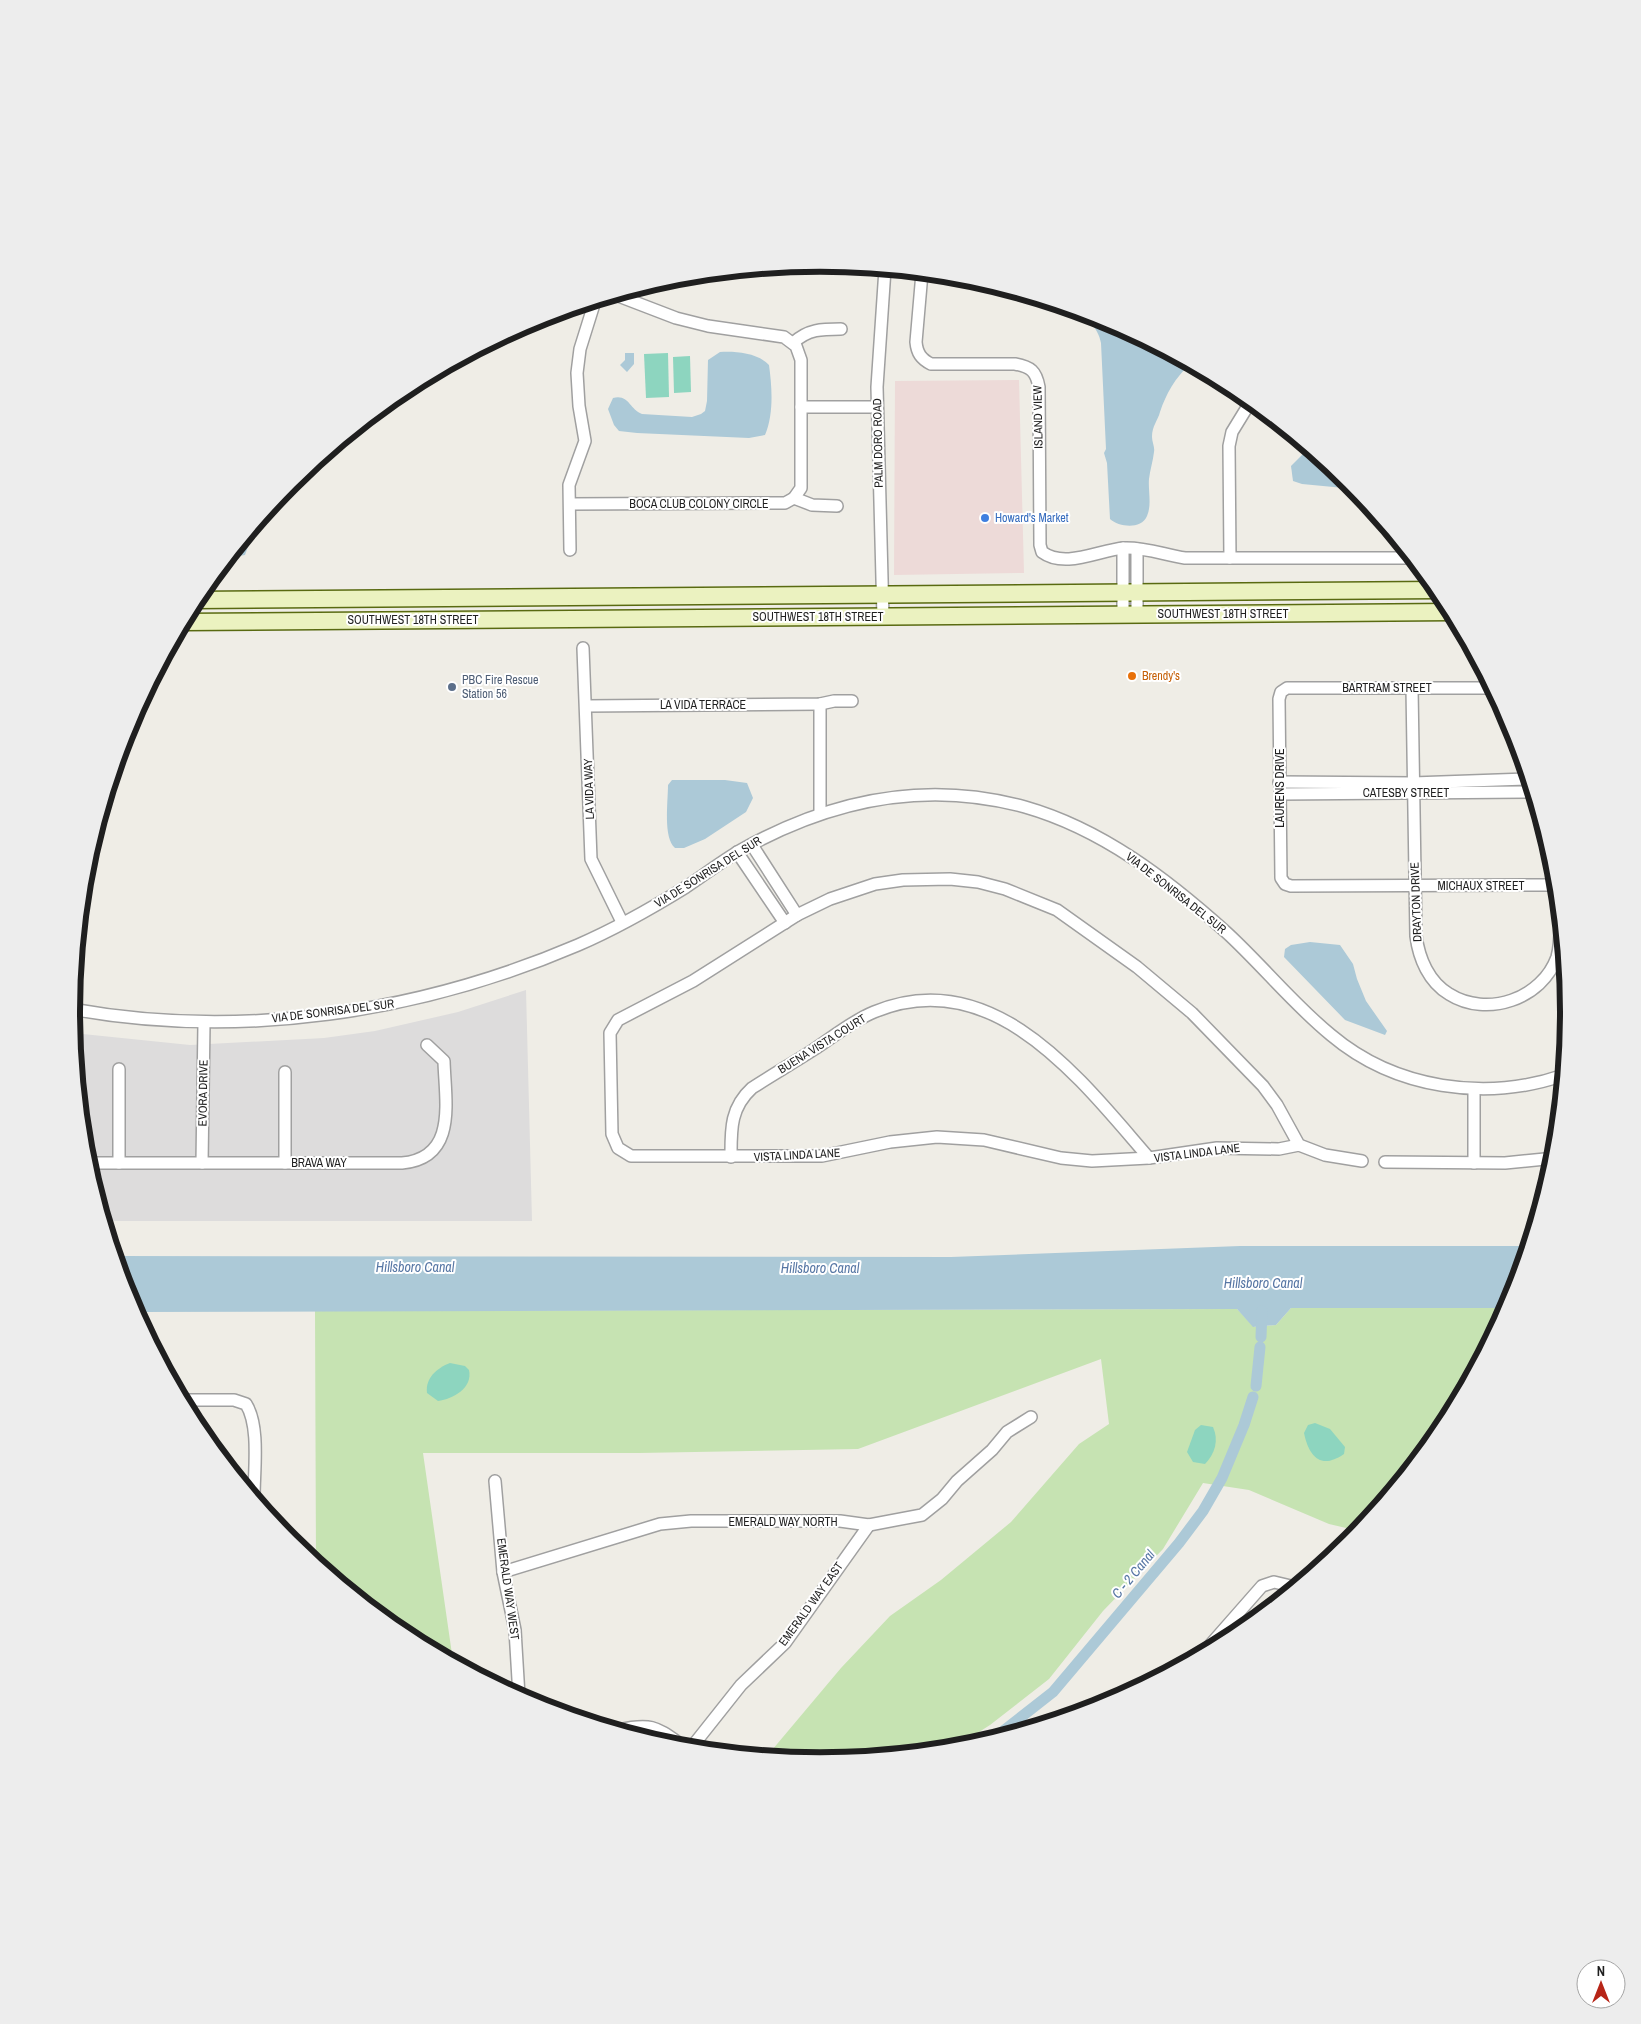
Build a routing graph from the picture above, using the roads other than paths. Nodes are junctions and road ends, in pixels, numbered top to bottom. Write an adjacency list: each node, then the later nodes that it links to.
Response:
1 (885, 275): 8 (street, PALM DORO ROAD)
2 (922, 279): 13 (street, ISLAND VIEW)
3 (625, 298): 6 (street)
4 (592, 308): 11 (street)
5 (841, 329): 6 (street)
6 (793, 343): 7 (street)
7 (801, 407): 8 (street); 10 (street)
8 (878, 407): 20 (street, PALM DORO ROAD)
9 (1247, 407): 16 (street)
10 (794, 498): 11 (street, BOCA CLUB COLONY CIRCLE); 12 (street)
11 (570, 504): 15 (street)
12 (838, 506)
13 (1123, 548): 14 (street, ISLAND VIEW); 19 (street)
14 (1137, 548): 16 (street, ISLAND VIEW); 19 (street)
15 (570, 550)
16 (1230, 558): 17 (street, ISLAND VIEW)
17 (1405, 558)
18 (1428, 590): 19 (main road, SOUTHWEST 18TH STREET)
19 (1130, 592): 20 (main road, SOUTHWEST 18TH STREET); 23 (street)
20 (882, 594): 21 (main road, SOUTHWEST 18TH STREET); 24 (street, PALM DORO ROAD)
21 (206, 600)
22 (1443, 612): 23 (main road, SOUTHWEST 18TH STREET)
23 (1130, 615): 24 (main road, SOUTHWEST 18TH STREET)
24 (883, 617): 25 (main road, SOUTHWEST 18TH STREET)
25 (192, 622)
26 (583, 648): 32 (street, LA VIDA WAY)
27 (1412, 688): 28 (street, BARTRAM STREET); 29 (street, BARTRAM STREET); 35 (street, DRAYTON DRIVE)
28 (1487, 688)
29 (1281, 692): 34 (street, LAURENS DRIVE)
30 (852, 701): 31 (street, LA VIDA TERRACE)
31 (820, 704): 32 (street, LA VIDA TERRACE); 37 (street)
32 (586, 706): 44 (street, LA VIDA WAY)
33 (1524, 779): 35 (street, CATESBY STREET)
34 (1280, 788): 35 (street, CATESBY STREET); 40 (street, LAURENS DRIVE)
35 (1413, 788): 36 (street, CATESBY STREET); 41 (street, DRAYTON DRIVE)
36 (1527, 792)
37 (820, 813): 38 (street, VIA DE SONRISA DEL SUR); 53 (street, VIA DE SONRISA DEL SUR)
38 (752, 845): 39 (street, VIA DE SONRISA DEL SUR); 43 (street)
39 (737, 852): 44 (street, VIA DE SONRISA DEL SUR); 45 (street)
40 (1285, 884): 41 (street, MICHAUX STREET)
41 (1415, 886): 42 (street, MICHAUX STREET); 46 (street, DRAYTON DRIVE)
42 (1550, 886)
43 (797, 915): 45 (street, VISTA LINDA LANE); 54 (street, VISTA LINDA LANE)
44 (622, 922): 48 (street, VIA DE SONRISA DEL SUR)
45 (785, 923): 55 (street, VISTA LINDA LANE)
46 (1558, 950)
47 (80, 1010): 48 (street, VIA DE SONRISA DEL SUR)
48 (204, 1023): 62 (street, EVORA DRIVE)
49 (427, 1045): 63 (street, BRAVA WAY)
50 (119, 1069): 61 (street)
51 (285, 1072): 63 (street)
52 (1558, 1077): 53 (street, VIA DE SONRISA DEL SUR)
53 (1474, 1089): 64 (street)
54 (1299, 1145): 56 (street, VISTA LINDA LANE); 58 (street)
55 (731, 1157): 56 (street, VISTA LINDA LANE); 56 (street, BUENA VISTA COURT)
56 (1149, 1158)
57 (1546, 1159): 64 (street)
58 (1362, 1161)
59 (1385, 1162): 64 (street)
60 (96, 1163): 61 (street, BRAVA WAY)
61 (119, 1163): 62 (street, BRAVA WAY)
62 (202, 1163): 63 (street, BRAVA WAY)
63 (285, 1163)
64 (1474, 1163)
65 (190, 1400): 68 (street)
66 (1031, 1416): 69 (street, EMERALD WAY NORTH)
67 (495, 1481): 70 (street, EMERALD WAY WEST)
68 (254, 1488)
69 (869, 1525): 70 (street, EMERALD WAY NORTH); 76 (street, EMERALD WAY EAST)
70 (503, 1572): 73 (street, EMERALD WAY WEST)
71 (1288, 1585): 72 (street)
72 (1217, 1637)
73 (518, 1688)
74 (630, 1727): 75 (street)
75 (669, 1736)
76 (696, 1741)

